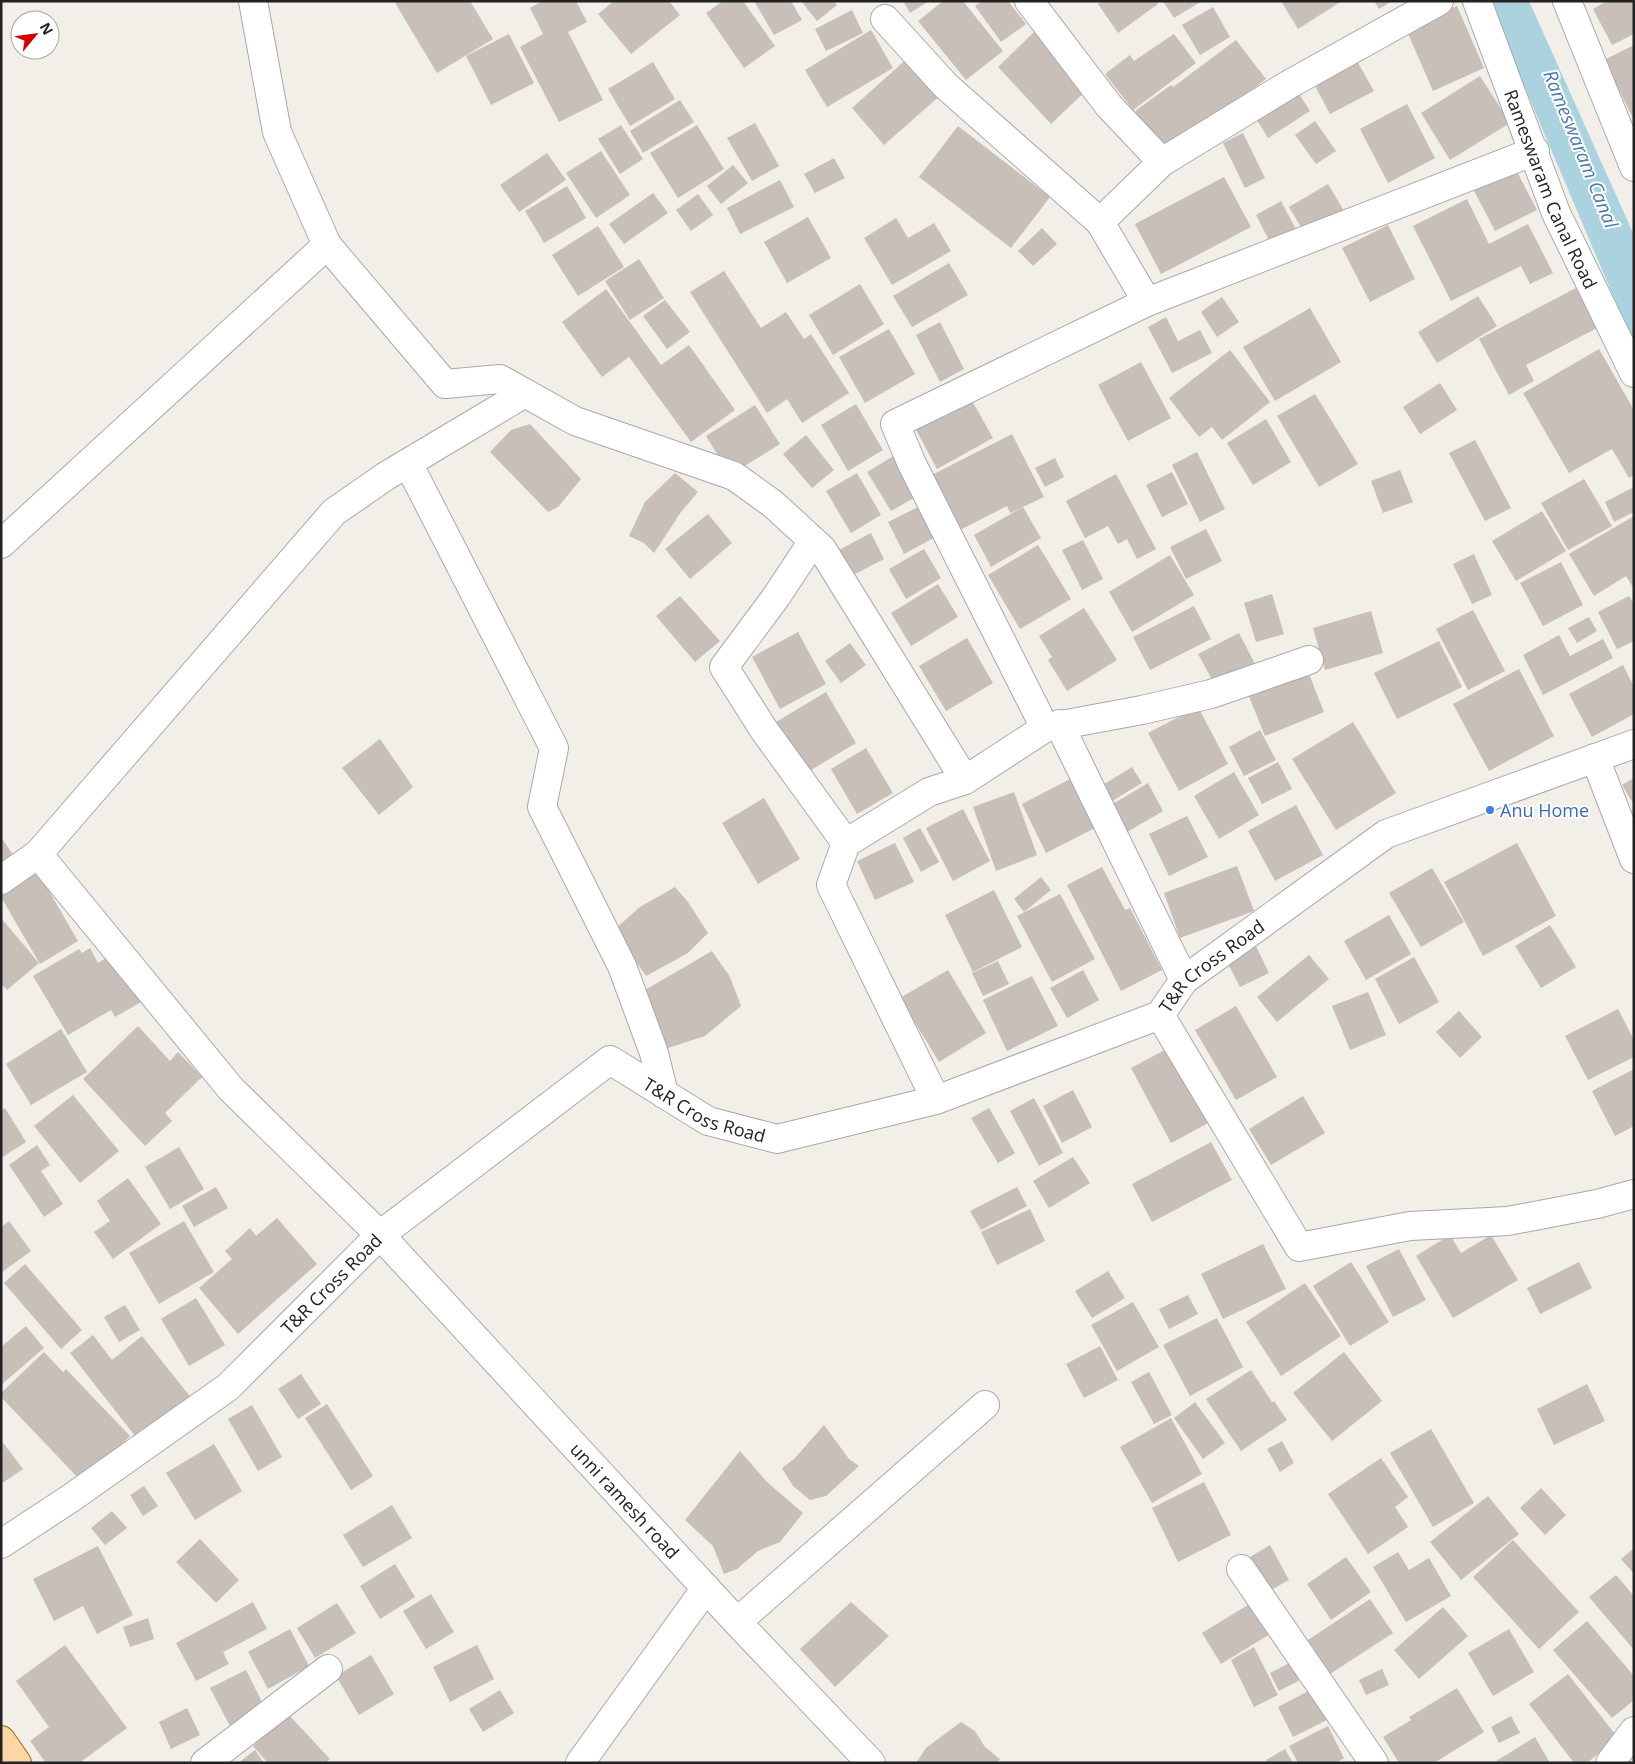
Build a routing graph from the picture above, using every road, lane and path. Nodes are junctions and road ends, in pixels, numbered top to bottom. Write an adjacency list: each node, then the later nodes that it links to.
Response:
1 (253, 1): 11 (street)
2 (1029, 1): 8 (street)
3 (1440, 1): 8 (street)
4 (1477, 1): 7 (street, Rameswaram Canal Road)
5 (1567, 1): 9 (street)
6 (885, 20): 10 (street)
7 (1535, 151): 12 (street); 13 (street, Rameswaram Canal Road)
8 (1162, 162): 10 (street)
9 (1634, 167)
10 (1100, 222): 12 (street)
11 (327, 245): 14 (street); 17 (street)
12 (1148, 302): 19 (street)
13 (1634, 373)
14 (524, 393): 15 (street); 16 (street)
15 (408, 463): 24 (street); 29 (street)
16 (813, 541): 22 (street); 23 (street)
17 (1, 544)
18 (1309, 660): 19 (street)
19 (1052, 726): 22 (street); 27 (street)
20 (1634, 744): 21 (street, T&R Cross Road)
21 (1595, 758): 25 (street); 27 (street, T&R Cross Road)
22 (965, 780): 23 (street)
23 (846, 843): 30 (street)
24 (38, 854): 26 (street); 32 (street, unni ramesh road)
25 (1634, 860)
26 (1, 880)
27 (1184, 980): 28 (street, T&R Cross Road)
28 (1160, 1015): 30 (street, T&R Cross Road); 31 (street)
29 (664, 1094): 30 (street, T&R Cross Road); 32 (street, T&R Cross Road)
30 (936, 1100)
31 (1634, 1194)
32 (380, 1235): 34 (street, T&R Cross Road); 36 (street, unni ramesh road)
33 (985, 1405): 37 (street)
34 (1, 1544)
35 (1241, 1569): 45 (street)
36 (706, 1588): 37 (street, unni ramesh road); 43 (street)
37 (737, 1622): 44 (street, unni ramesh road)
38 (328, 1669): 42 (street)
39 (1634, 1731): 46 (street)
40 (1, 1740): 41 (main road)
41 (17, 1763)
42 (205, 1763)
43 (580, 1763)
44 (871, 1763)
45 (1374, 1763)
46 (1610, 1763)

